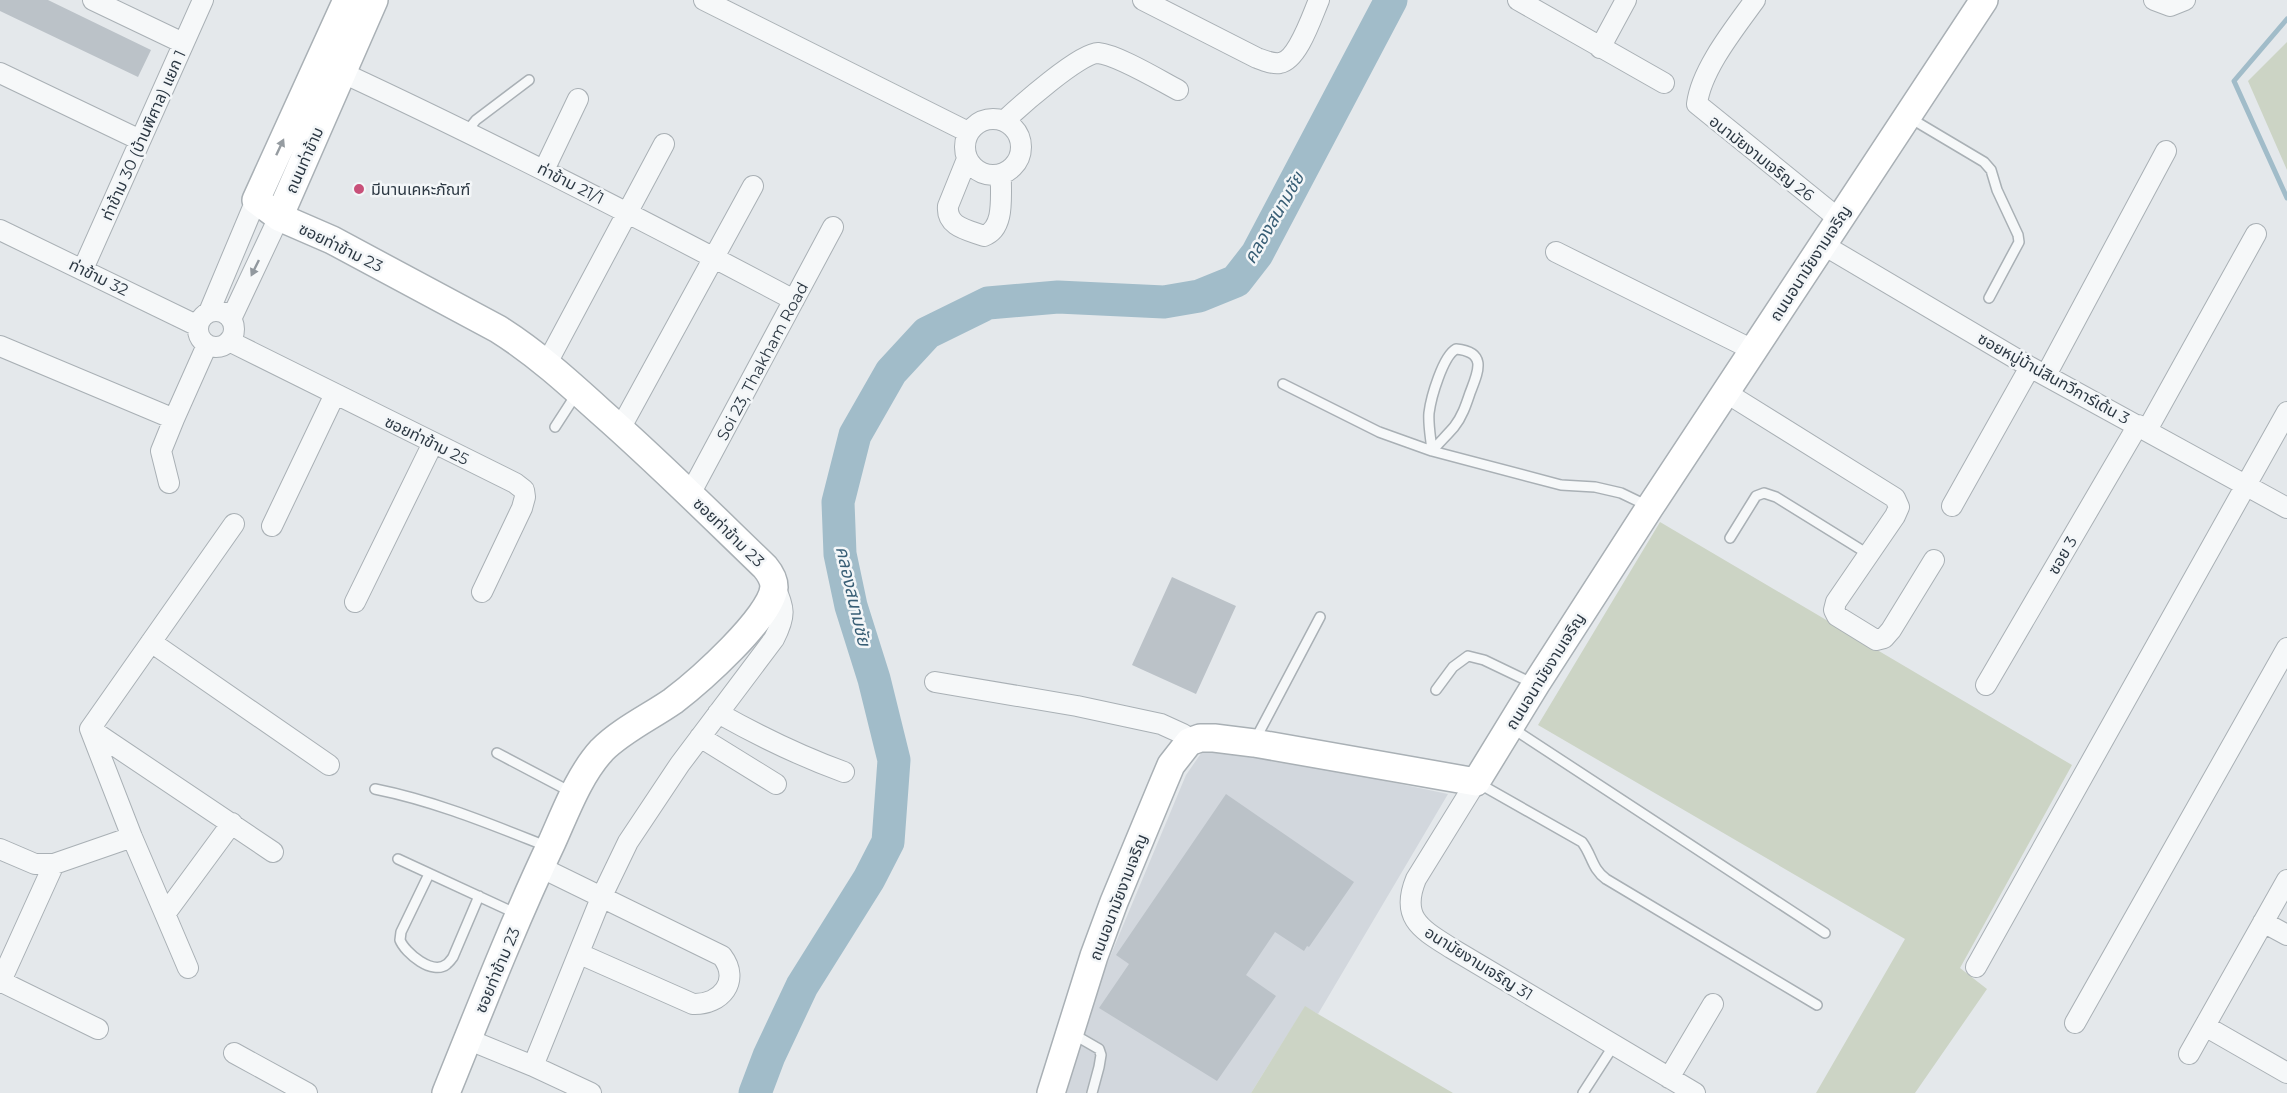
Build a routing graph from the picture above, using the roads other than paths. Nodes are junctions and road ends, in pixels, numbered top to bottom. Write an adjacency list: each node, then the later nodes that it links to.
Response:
1 (93, 0): 14 (street)
2 (202, 0): 14 (street, ท่าข้าม 30 (บ้านพิศาล) แยก 1)
3 (347, 0): 33 (street, ถนนท่าข้าม, one-way to 3)
4 (374, 0): 17 (street, ถนนท่าข้าม)
5 (704, 0): 25 (street)
6 (1143, 0): 7 (street)
7 (1319, 0)
8 (1518, 0): 15 (street)
9 (1626, 0): 15 (street)
10 (1984, 0): 22 (street, ถนนอนามัยงามเจริญ)
11 (2154, 0): 12 (street)
12 (2185, 0)
13 (1749, 2): 36 (street, อนามัยงามเจริญ 26)
14 (183, 44): 26 (street, ท่าข้าม 30 (บ้านพิศาล) แยก 1)
15 (1600, 48): 19 (street)
16 (0, 73): 26 (street)
17 (343, 74): 24 (street, ท่าข้าม 21/1); 35 (street, ถนนท่าข้าม)
18 (529, 80): 24 (lane)
19 (1665, 83)
20 (1178, 90): 23 (street)
21 (578, 99): 30 (street)
22 (1908, 117): 36 (street, ถนนอนามัยงามเจริญ); 44 (lane)
23 (1004, 121): 25 (street); 31 (street)
24 (467, 131): 30 (street, ท่าข้าม 21/1)
25 (968, 132): 29 (street)
26 (140, 140): 43 (street, ท่าข้าม 30 (บ้านพิศาล) แยก 1)
27 (664, 144): 34 (street)
28 (2166, 151): 53 (street)
29 (967, 159): 31 (street); 31 (street)
30 (544, 170): 34 (street, ท่าข้าม 21/1)
31 (1001, 174)
32 (753, 186): 42 (street)
33 (256, 200): 35 (street, ซอยท่าข้าม 23); 46 (street, ถนนท่าข้าม)
34 (628, 211): 42 (street, ท่าข้าม 21/1); 52 (street)
35 (279, 218): 47 (street, ถนนท่าข้าม, one-way to 47); 52 (street, ซอยท่าข้าม 23)
36 (1839, 219): 40 (street, ถนนอนามัยงามเจริญ)
37 (833, 227): 45 (street, Soi 23, Thakham Road)
38 (0, 230): 43 (street, ท่าข้าม 32)
39 (2256, 234): 61 (street, ซอย 3)
40 (1822, 244): 51 (street, ถนนอนามัยงามเจริญ); 53 (street, ซอยหมู่บ้าน่สินทวีการ์เด้น 3)
41 (1556, 252): 51 (street)
42 (714, 258): 45 (street, ท่าข้าม 21/1); 62 (street)
43 (83, 269): 46 (street, ท่าข้าม 32)
44 (1989, 298)
45 (794, 300): 67 (street, Soi 23, Thakham Road)
46 (204, 319): 47 (street); 49 (street)
47 (231, 319): 48 (street)
48 (230, 341): 49 (street); 57 (street, ซอยท่าข้าม 25)
49 (207, 345): 59 (street)
50 (0, 346): 59 (street)
51 (1753, 350): 56 (street, ถนนอนามัยงามเจริญ)
52 (547, 363): 55 (street, ซอยท่าข้าม 23)
53 (2038, 371): 61 (street, ซอยหมู่บ้าน่สินทวีการ์เด้น 3); 68 (street)
54 (1283, 384): 64 (lane)
55 (578, 391): 60 (lane); 62 (street, ซอยท่าข้าม 23)
56 (1725, 392): 69 (street, ถนนอนามัยงามเจริญ); 74 (street)
57 (335, 394): 63 (street, ซอยท่าข้าม 25); 72 (street)
58 (2287, 412): 66 (street)
59 (174, 419): 65 (street)
60 (555, 427)
61 (2143, 428): 66 (street, ซอยหมู่บ้าน่สินทวีการ์เด้น 3); 84 (street, ซอย 3)
62 (620, 429): 67 (street, ซอยท่าข้าม 23)
63 (433, 443): 77 (street, ซอยท่าข้าม 25); 78 (street)
64 (1432, 451): 64 (lane); 69 (lane)
65 (169, 483)
66 (2246, 486): 70 (street, ซอยหมู่บ้าน่สินทวีการ์เด้น 3); 116 (street)
67 (690, 494): 76 (street, ซอยท่าข้าม 23)
68 (1952, 506)
69 (1650, 507): 83 (street, ถนนอนามัยงามเจริญ)
70 (2287, 508)
71 (234, 524): 80 (street)
72 (272, 526)
73 (1730, 538): 74 (lane)
74 (1868, 554): 75 (street)
75 (1934, 560)
76 (774, 585): 86 (street); 98 (street, ซอยท่าข้าม 23)
77 (482, 592)
78 (355, 602)
79 (1320, 617): 91 (lane)
80 (151, 642): 88 (street); 93 (street)
81 (2287, 648): 121 (street)
82 (935, 682): 90 (street)
83 (1536, 684): 85 (lane); 87 (street, ถนนอนามัยงามเจริญ)
84 (1986, 685)
85 (1436, 690)
86 (718, 713): 89 (street); 94 (street)
87 (1510, 727): 95 (street, ถนนอนามัยงามเจริญ); 113 (lane)
88 (90, 729): 99 (street); 100 (street)
89 (700, 737): 96 (street); 109 (street)
90 (1189, 742): 91 (street); 124 (street, ถนนอนามัยงามเจริญ)
91 (1254, 743): 95 (street)
92 (497, 753): 98 (lane)
93 (329, 765)
94 (844, 772)
95 (1476, 782): 120 (lane); 126 (street, อนามัยงามเจริญ 31)
96 (776, 784)
97 (375, 789): 103 (lane)
98 (574, 794): 103 (street, ซอยท่าข้าม 23)
99 (232, 823): 102 (street); 110 (street)
100 (132, 837): 105 (street); 110 (street)
101 (0, 849): 105 (street)
102 (273, 852)
103 (544, 857): 109 (street); 111 (street, ซอยท่าข้าม 23)
104 (398, 859): 106 (lane)
105 (54, 864): 118 (street)
106 (429, 874): 108 (lane); 108 (lane)
107 (2287, 880): 112 (street)
108 (479, 897): 111 (lane)
109 (601, 898): 115 (street); 115 (street)
110 (165, 914): 117 (street)
111 (519, 915): 125 (street, ซอยท่าข้าม 23)
112 (2263, 922): 114 (street); 122 (street)
113 (1826, 933)
114 (2287, 935)
115 (580, 954): 129 (street)
116 (1976, 967)
117 (188, 968)
118 (0, 982): 123 (street)
119 (1713, 1004): 131 (street)
120 (1817, 1005)
121 (2075, 1023)
122 (2205, 1026): 128 (street); 130 (street)
123 (98, 1029)
124 (1070, 1032): 135 (street, ถนนอนามัยงามเจริญ); 136 (lane)
125 (467, 1039): 129 (street); 134 (street, ซอยท่าข้าม 23)
126 (1614, 1045): 131 (street, อนามัยงามเจริญ 31); 137 (lane)
127 (234, 1053): 133 (street)
128 (2189, 1054)
129 (533, 1066): 132 (street)
130 (2287, 1073)
131 (1669, 1078): 138 (street, อนามัยงามเจริญ 31)
132 (579, 1090)
133 (307, 1093)
134 (446, 1093)
135 (1051, 1093)
136 (1092, 1093)
137 (1583, 1093)
138 (1695, 1093)

